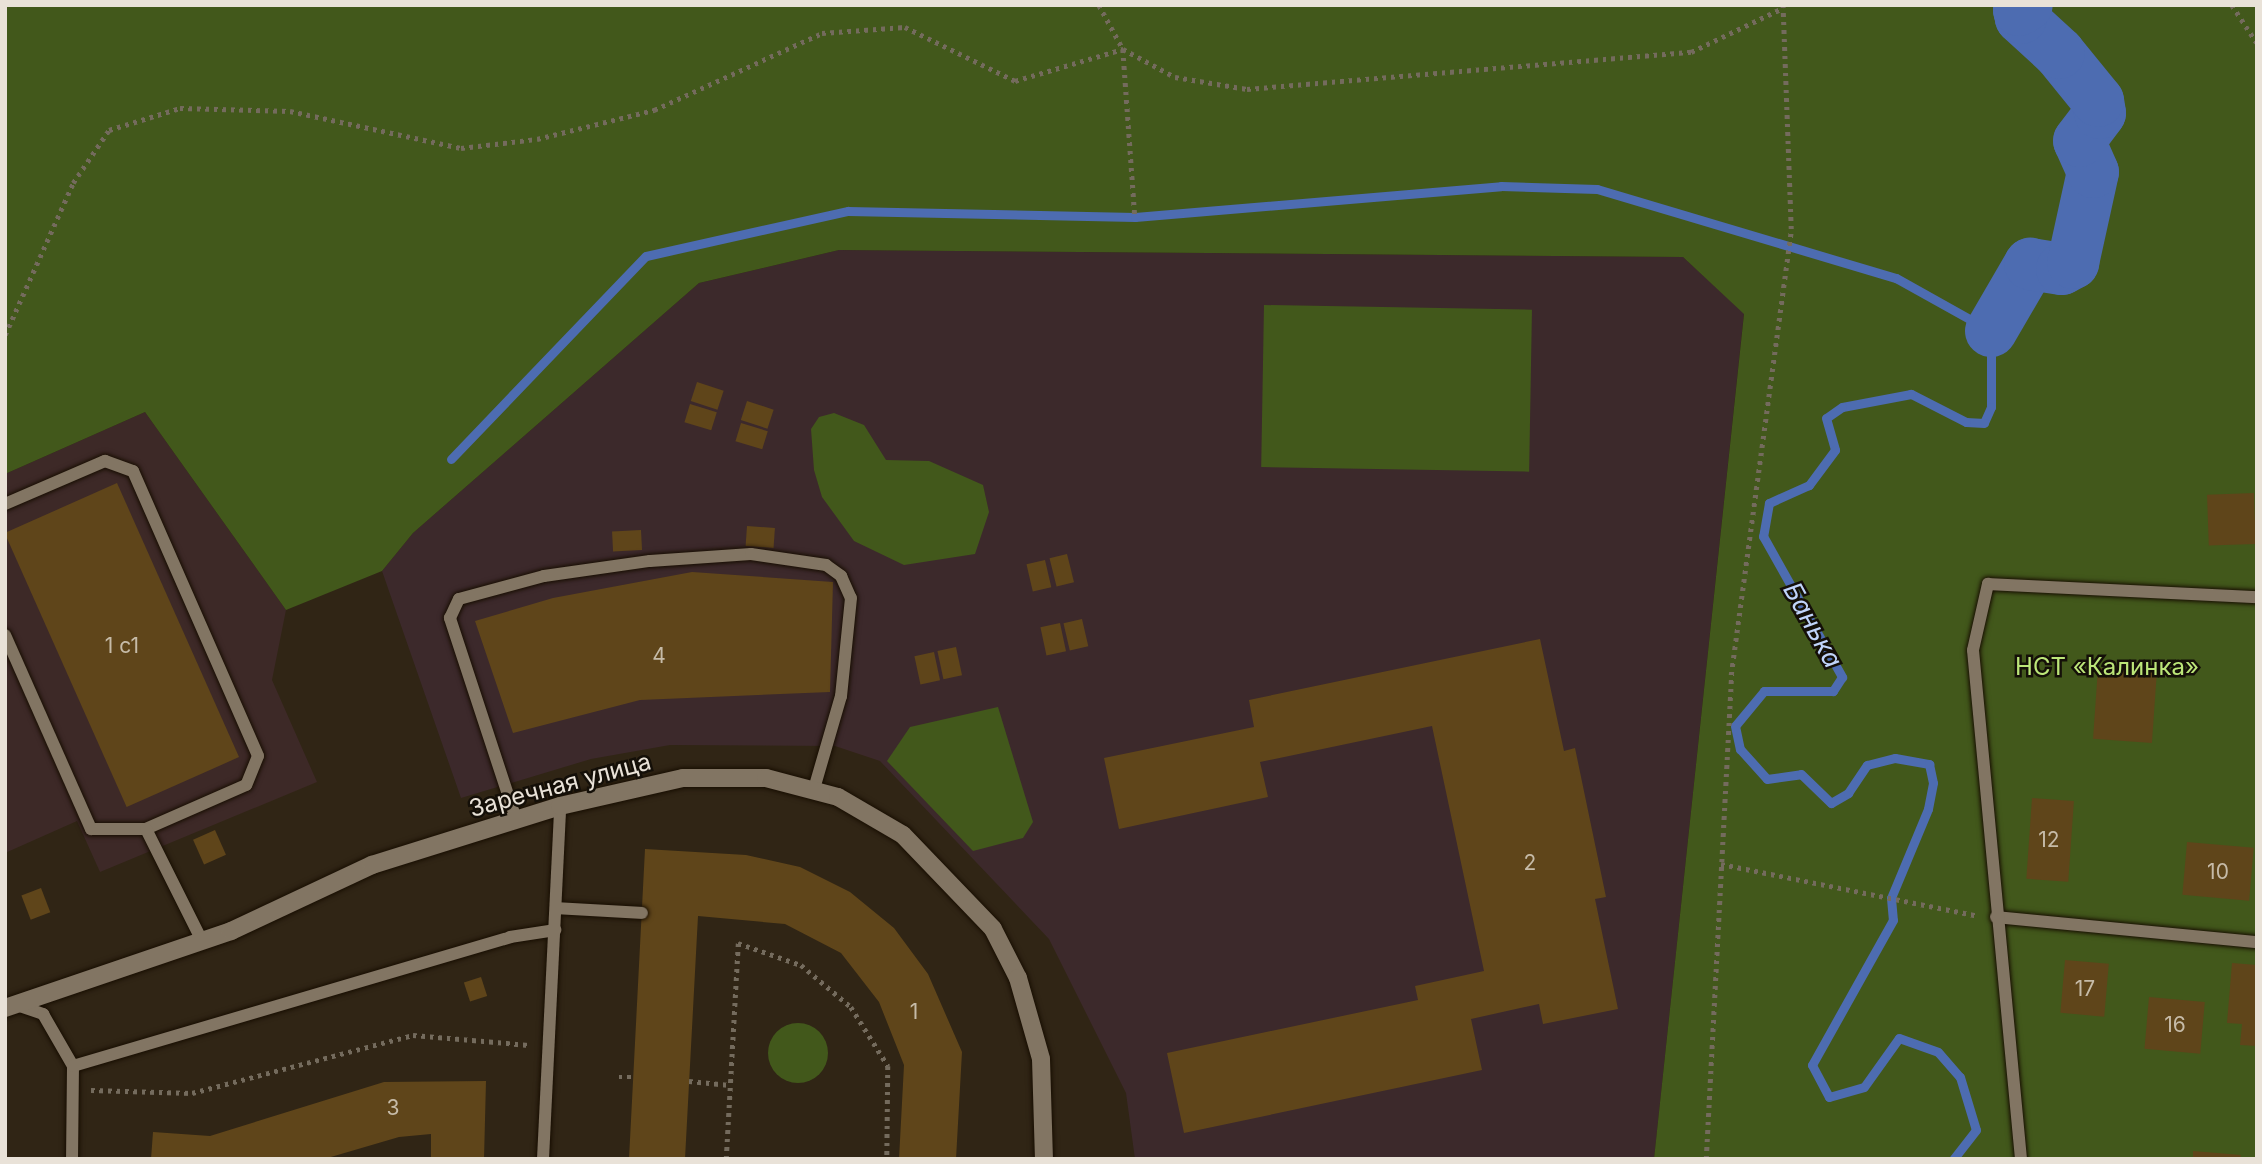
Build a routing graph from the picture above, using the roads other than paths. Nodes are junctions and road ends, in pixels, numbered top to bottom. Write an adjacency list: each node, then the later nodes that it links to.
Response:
1 (5, 505): 7 (lane)
2 (2257, 597): 10 (lane)
3 (5, 635): 7 (lane)
4 (814, 789): 5 (street, Заречная улица); 6 (lane); 18 (street, Заречная улица)
5 (560, 806): 6 (street, Заречная улица); 8 (lane)
6 (516, 820): 12 (street, Заречная улица)
7 (146, 830): 12 (lane)
8 (556, 908): 9 (lane); 11 (lane)
9 (642, 913)
10 (1996, 917): 13 (lane); 19 (lane)
11 (555, 930): 15 (lane); 17 (lane)
12 (202, 941): 14 (street, Заречная улица)
13 (2257, 942)
14 (11, 1006): 15 (lane)
15 (73, 1066): 16 (lane)
16 (72, 1159)
17 (543, 1159)
18 (1044, 1159)
19 (2021, 1159)

